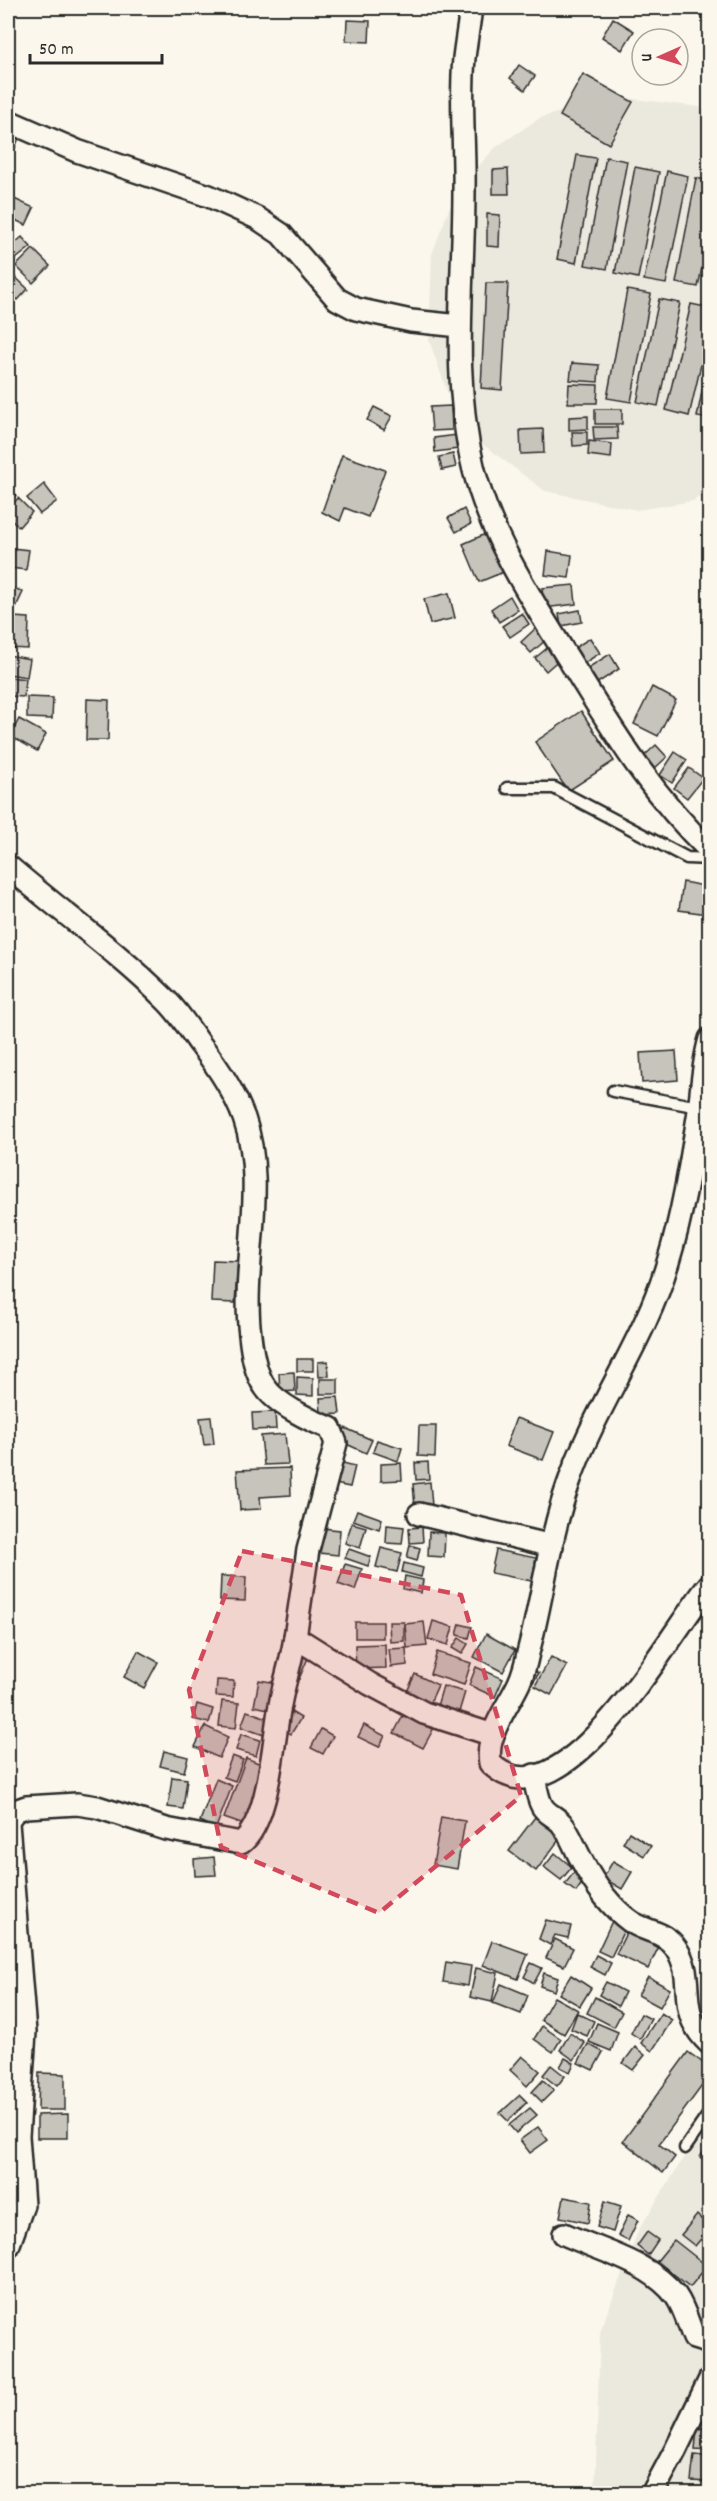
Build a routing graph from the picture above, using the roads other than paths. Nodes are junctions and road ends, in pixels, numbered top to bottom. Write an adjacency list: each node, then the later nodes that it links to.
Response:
1 (471, 8): 3 (street)
2 (8, 121): 3 (street)
3 (460, 326): 5 (street)
4 (507, 788): 6 (lane)
5 (710, 851)
6 (710, 859)
7 (8, 866): 14 (street)
8 (710, 1039): 10 (street)
9 (613, 1091): 10 (lane)
10 (699, 1107): 12 (street)
11 (419, 1514): 12 (street)
12 (552, 1546): 15 (street)
13 (710, 1584): 16 (street)
14 (295, 1637): 15 (street); 17 (street)
15 (493, 1735): 16 (street)
16 (534, 1776): 18 (street)
17 (8, 1822): 22 (street)
18 (710, 2044)
19 (710, 2112): 20 (lane)
20 (685, 2148)
21 (564, 2234): 23 (street)
22 (8, 2247)
23 (710, 2343)
24 (710, 2379): 25 (street)
25 (652, 2493)

